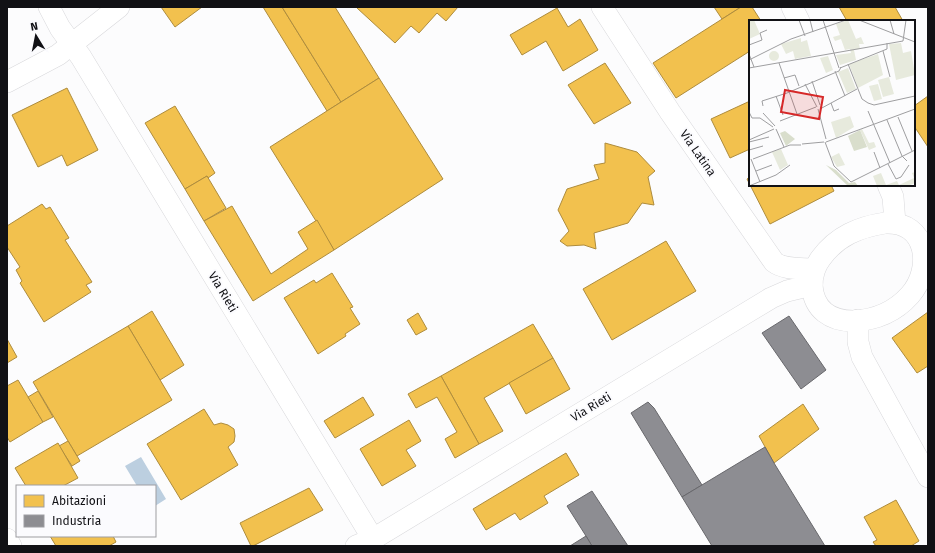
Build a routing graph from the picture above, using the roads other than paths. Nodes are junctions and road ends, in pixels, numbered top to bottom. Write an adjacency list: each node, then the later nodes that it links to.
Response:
1 (49, 7): 6 (street, Via Rieti)
2 (120, 7): 6 (street)
3 (602, 7): 10 (street, Via Latina)
4 (792, 7): 5 (street)
5 (798, 20)
6 (72, 45): 7 (street); 16 (street, Via Rieti)
7 (7, 82)
8 (888, 186): 9 (street)
9 (911, 229): 10 (street); 12 (street)
10 (813, 277): 13 (street); 16 (street, Via Rieti)
11 (928, 288): 12 (street)
12 (905, 300): 13 (street)
13 (858, 320): 14 (street)
14 (928, 477)
15 (7, 539): 17 (street)
16 (365, 542)
17 (11, 546)

